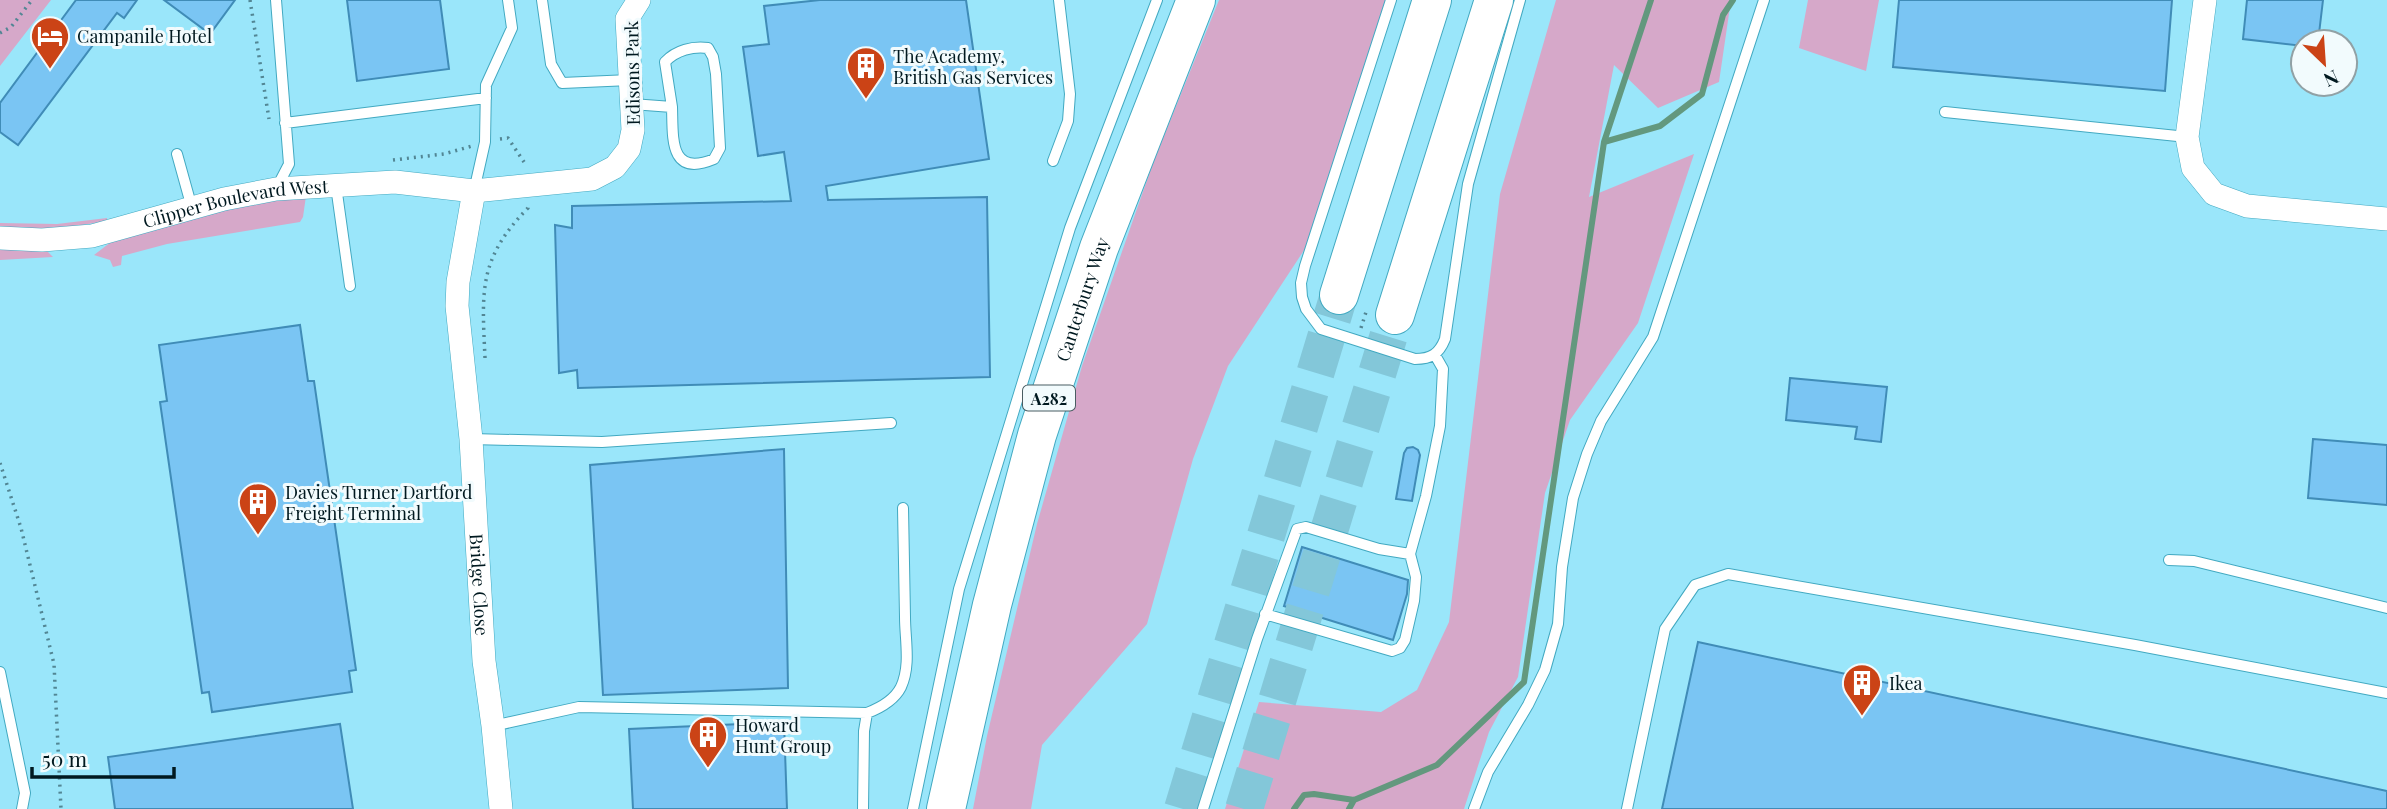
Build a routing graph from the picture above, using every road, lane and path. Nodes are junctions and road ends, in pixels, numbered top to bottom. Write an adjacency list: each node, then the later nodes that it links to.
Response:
1 (32, 0): 16 (path)
2 (250, 0): 23 (path)
3 (276, 0): 22 (lane)
4 (508, 0): 18 (lane)
5 (542, 0): 17 (lane)
6 (639, 0): 17 (street, Edisons Park)
7 (1059, 0): 26 (lane)
8 (1157, 0): 53 (lane)
9 (1196, 0): 54 (highway, Canterbury Way / A282)
10 (1391, 0): 36 (lane)
11 (1432, 0): 34 (highway)
12 (1494, 0): 35 (highway)
13 (1520, 0): 36 (lane)
14 (1764, 0): 56 (lane)
15 (2205, 0): 24 (street)
16 (0, 33)
17 (630, 80): 19 (street, Edisons Park)
18 (486, 98): 22 (lane); 29 (lane)
19 (632, 104): 20 (lane); 29 (street, Edisons Park)
20 (672, 107): 20 (lane)
21 (1945, 112): 24 (lane)
22 (285, 123): 28 (lane)
23 (270, 129)
24 (2187, 137): 31 (street)
25 (177, 154): 30 (lane)
26 (1053, 161)
27 (336, 186): 28 (street, Clipper Boulevard West); 29 (street, Clipper Boulevard West); 33 (lane)
28 (276, 189): 30 (street, Clipper Boulevard West)
29 (474, 191): 38 (street, Bridge Close)
30 (191, 208): 32 (street, Clipper Boulevard West)
31 (2387, 219)
32 (0, 238)
33 (350, 286)
34 (1339, 295)
35 (1395, 315)
36 (1435, 355): 41 (lane)
37 (891, 423): 38 (lane)
38 (471, 439): 48 (street, Bridge Close)
39 (0, 463): 50 (path)
40 (903, 508): 47 (lane)
41 (1410, 554): 44 (lane); 44 (lane)
42 (2169, 560): 43 (lane)
43 (2387, 608)
44 (1265, 614): 55 (lane)
45 (0, 672): 49 (lane)
46 (2387, 693): 57 (lane)
47 (867, 713): 48 (lane); 52 (lane)
48 (493, 726): 51 (street, Bridge Close)
49 (22, 809)
50 (61, 809)
51 (501, 809)
52 (863, 809)
53 (913, 809)
54 (946, 809)
55 (1203, 809)
56 (1474, 809)
57 (1627, 809)

